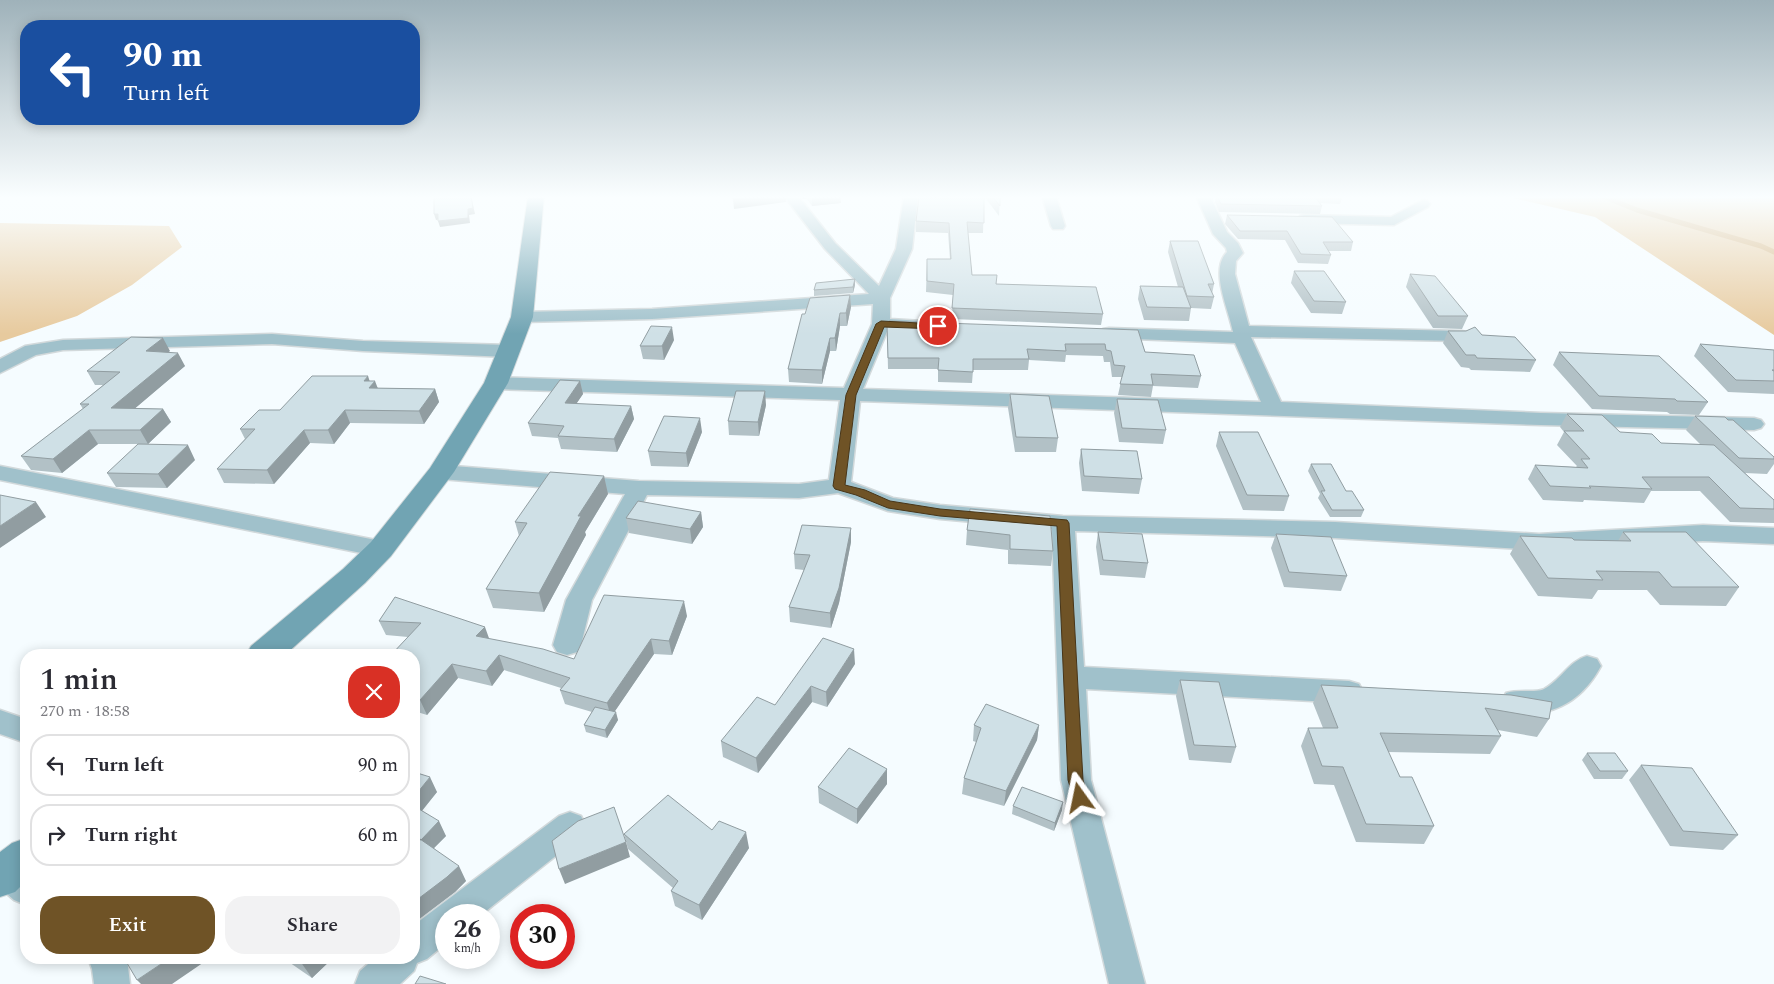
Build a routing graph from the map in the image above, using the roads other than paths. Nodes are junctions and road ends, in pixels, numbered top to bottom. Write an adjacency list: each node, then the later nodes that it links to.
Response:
1 (531, 242): 6 (street)
2 (827, 242): 5 (street)
3 (905, 242): 5 (street)
4 (1229, 242): 10 (street)
5 (882, 298): 6 (street); 7 (street)
6 (522, 317): 12 (street)
7 (881, 324): 8 (street); 15 (street)
8 (930, 326)
9 (1096, 332): 10 (street)
10 (1242, 334): 11 (street); 16 (street)
11 (1461, 336)
12 (510, 351): 13 (street); 14 (street)
13 (0, 367)
14 (496, 383): 15 (street); 18 (street)
15 (851, 395): 16 (street); 20 (street)
16 (1274, 408): 17 (street)
17 (1754, 424)
18 (441, 472): 21 (street); 24 (street)
19 (0, 474): 24 (street)
20 (839, 486): 21 (street); 22 (street)
21 (639, 488): 25 (street)
22 (1063, 523): 23 (street); 28 (street)
23 (1774, 536)
24 (381, 549): 26 (street)
25 (567, 645)
26 (270, 649)
27 (1587, 666): 30 (street)
28 (1070, 677): 29 (street); 39 (street)
29 (1377, 693)
30 (1495, 700)
31 (0, 722): 32 (street)
32 (20, 729)
33 (570, 826): 34 (street)
34 (468, 904)
35 (435, 930): 36 (street)
36 (420, 942)
37 (395, 964): 38 (street)
38 (373, 984)
39 (1127, 984)

